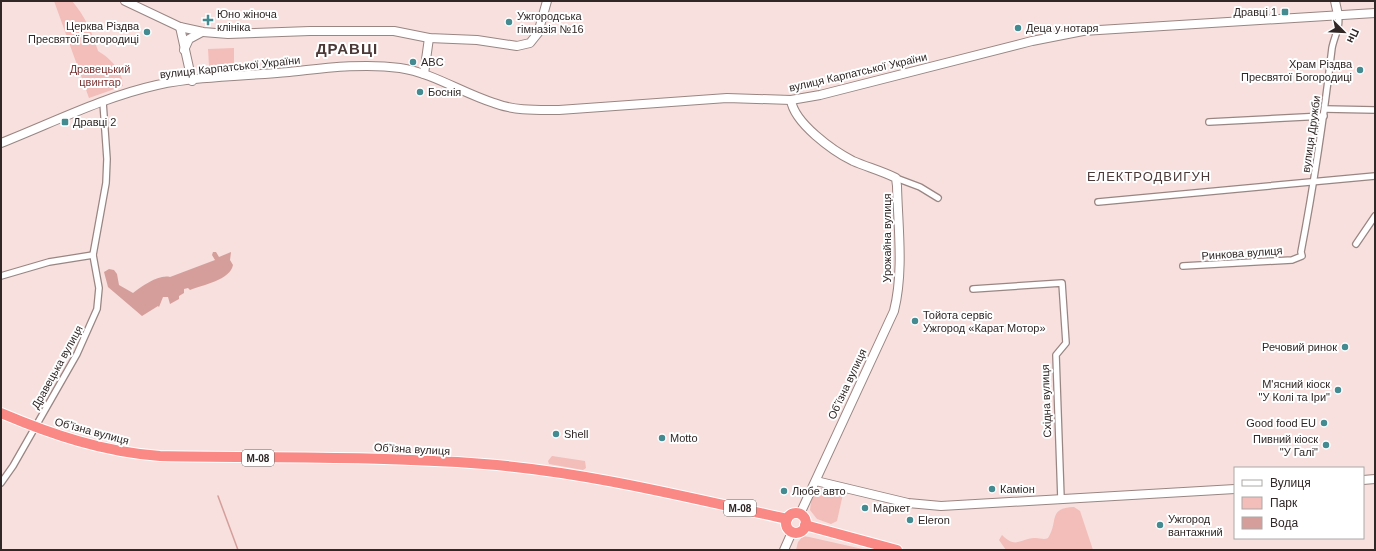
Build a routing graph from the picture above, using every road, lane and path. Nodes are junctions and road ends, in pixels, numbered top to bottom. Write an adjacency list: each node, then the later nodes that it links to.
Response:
1 (125, 1): 6 (street)
2 (547, 1): 8 (street)
3 (1336, 1): 5 (street)
4 (1375, 13): 5 (street, вулиця Карпатської України)
5 (1338, 15): 12 (street, вулиця Карпатської України); 14 (street, вулиця Дружби)
6 (180, 27): 7 (street); 9 (street)
7 (203, 32): 8 (street); 9 (street)
8 (429, 38): 10 (street)
9 (184, 50): 11 (street)
10 (424, 74): 11 (street, вулиця Карпатської України); 12 (street, вулиця Карпатської України)
11 (192, 81): 13 (street, вулиця Карпатської України)
12 (794, 100): 20 (street, Урожайна вулиця)
13 (103, 102): 18 (street, вулиця Карпатської України); 26 (street, Дравецька вулиця)
14 (1325, 109): 15 (street); 16 (street, вулиця Дружби)
15 (1375, 110)
16 (1324, 116): 17 (street); 21 (street, вулиця Дружби)
17 (1210, 122)
18 (1, 143)
19 (1375, 176): 21 (street)
20 (896, 178): 22 (street, Урожайна вулиця); 31 (street, Урожайна вулиця)
21 (1314, 180): 23 (street); 27 (street, вулиця Дружби)
22 (938, 198)
23 (1098, 202)
24 (1375, 216): 25 (street)
25 (1356, 244)
26 (93, 255): 29 (street); 33 (street, Дравецька вулиця)
27 (1302, 256): 28 (street, Ринкова вулиця)
28 (1183, 266)
29 (1, 276)
30 (974, 289): 39 (street, Східна вулиця)
31 (897, 298): 36 (street, Обʼїзна вулиця)
32 (1, 413): 33 (highway, М-08)
33 (35, 428): 37 (street, Дравецька вулиця); 41 (highway, Обʼїзна вулиця / М-08)
34 (1375, 479): 35 (street)
35 (1364, 480)
36 (816, 481): 39 (street); 40 (street, Обʼїзна вулиця)
37 (1, 483)
38 (1234, 489): 39 (street)
39 (1061, 499)
40 (800, 514): 41 (highway); 42 (highway)
41 (787, 519): 43 (highway)
42 (805, 525): 43 (highway); 45 (highway)
43 (792, 532): 44 (street)
44 (784, 550)
45 (897, 550)

